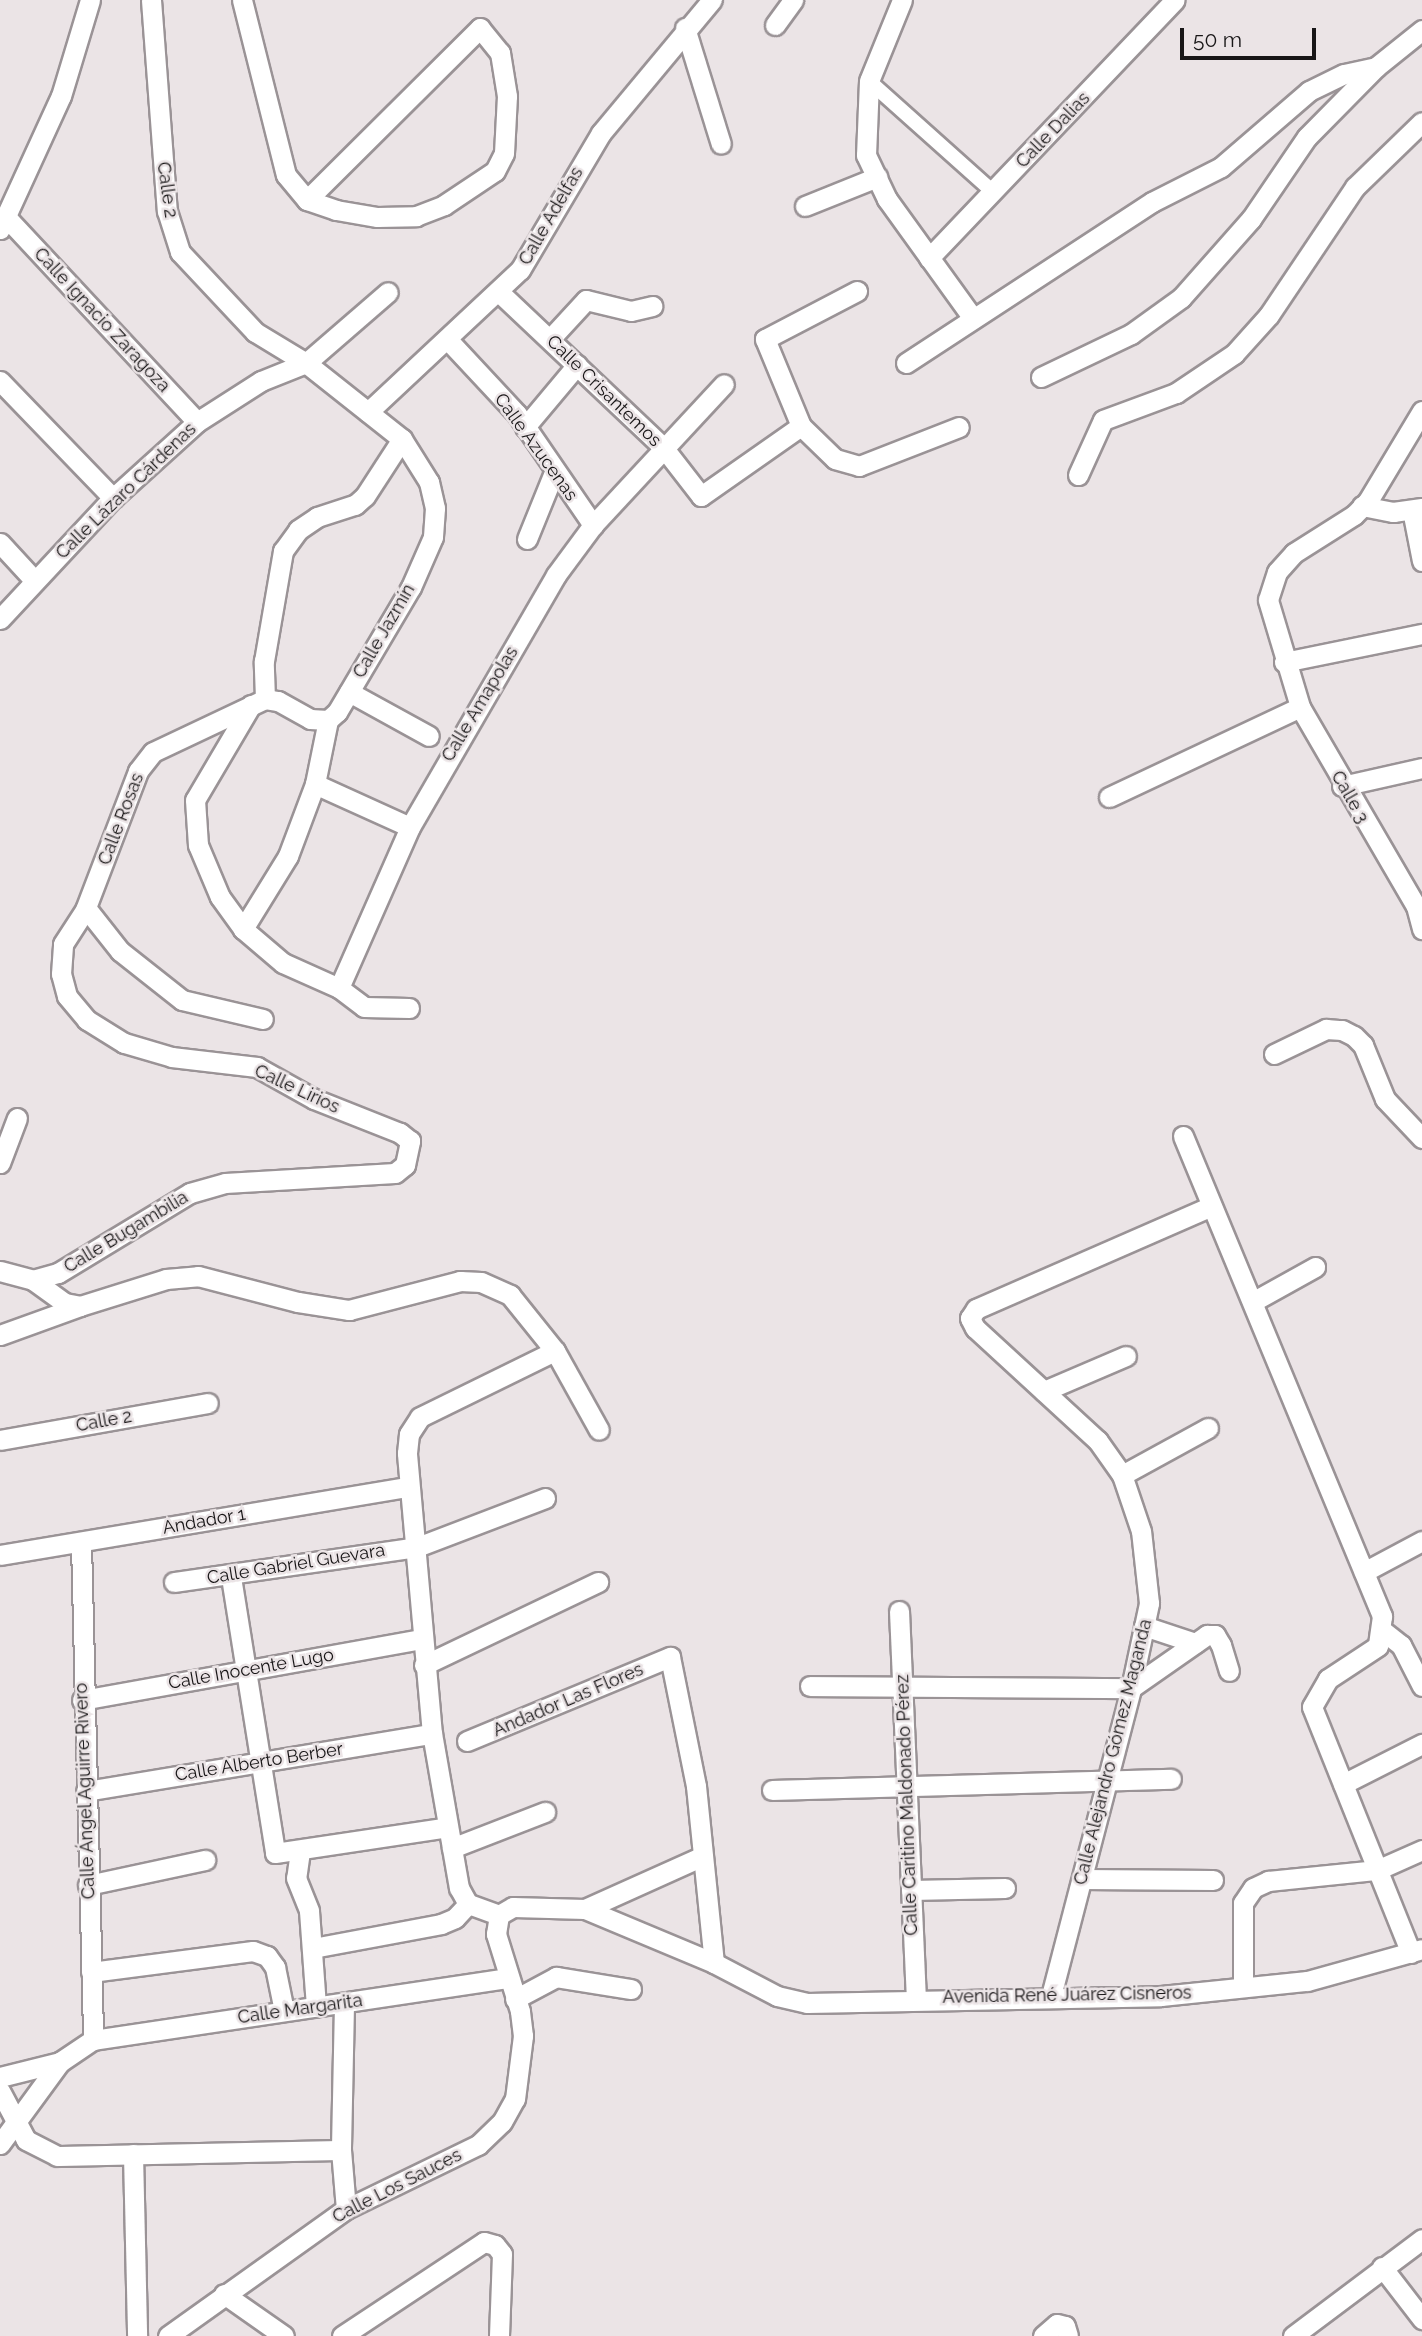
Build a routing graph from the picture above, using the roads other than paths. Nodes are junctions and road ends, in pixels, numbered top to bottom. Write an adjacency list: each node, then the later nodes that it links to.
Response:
1 (90, 0): 19 (street)
2 (151, 0): 28 (street, Calle 2)
3 (242, 0): 17 (street)
4 (712, 0): 9 (street, Calle Adelfas)
5 (793, 0): 8 (street)
6 (902, 0): 12 (street)
7 (1175, 0): 16 (street, Calle Dalias)
8 (775, 25)
9 (685, 29): 14 (street); 23 (street, Calle Adelfas)
10 (1422, 30): 11 (street)
11 (1376, 67): 25 (street); 31 (street)
12 (869, 81): 15 (street); 16 (street)
13 (1422, 122): 43 (street)
14 (722, 144)
15 (877, 177): 18 (street); 20 (street)
16 (993, 192): 20 (street, Calle Dalias)
17 (307, 200): 17 (street)
18 (805, 206)
19 (3, 224): 36 (street, Calle Ignacio Zaragoza)
20 (929, 258): 25 (street)
21 (857, 291): 38 (street)
22 (388, 292): 28 (street, Calle Lázaro Cárdenas)
23 (500, 293): 26 (street, Calle Crisantemos); 27 (street, Calle Adelfas)
24 (652, 306): 26 (street)
25 (972, 317): 29 (street)
26 (550, 339): 30 (street, Calle Crisantemos)
27 (448, 340): 35 (street, Calle Adelfas); 37 (street, Calle Azucenas)
28 (306, 363): 35 (street, Calle Jazmín); 36 (street, Calle Lázaro Cárdenas)
29 (906, 363)
30 (577, 365): 37 (street); 41 (street, Calle Crisantemos)
31 (1041, 377)
32 (0, 381): 44 (street)
33 (724, 384): 41 (street)
34 (1422, 411): 45 (street)
35 (368, 412): 40 (street, Calle Jazmín)
36 (197, 422): 44 (street, Calle Lázaro Cárdenas)
37 (525, 426): 42 (street, Calle Azucenas)
38 (801, 426): 39 (street); 41 (street, Calle Crisantemos)
39 (959, 427)
40 (402, 439): 55 (street, Calle Jazmín); 56 (street)
41 (663, 447): 47 (street, Calle Amapolas)
42 (555, 470): 47 (street, Calle Azucenas); 48 (street)
43 (1078, 475)
44 (114, 498): 51 (street, Calle Lázaro Cárdenas)
45 (1362, 506): 46 (street); 54 (street, Calle 3)
46 (1417, 509): 50 (street)
47 (593, 526): 64 (street, Calle Amapolas)
48 (527, 539)
49 (0, 543): 51 (street)
50 (1422, 561)
51 (34, 580): 52 (street, Calle Lázaro Cárdenas)
52 (0, 619)
53 (1422, 634): 54 (street)
54 (1284, 663): 57 (street, Calle 3)
55 (349, 692): 58 (street, Calle Jazmín); 59 (street)
56 (258, 702): 58 (street); 66 (street, Calle Rosas); 67 (street)
57 (1300, 707): 62 (street, Calle 3); 63 (street)
58 (328, 720): 61 (street, Calle Jazmín)
59 (429, 736)
60 (1422, 768): 62 (street)
61 (315, 784): 64 (street); 67 (street, Calle Jazmín)
62 (1342, 786): 65 (street, Calle 3)
63 (1109, 797)
64 (410, 827): 69 (street, Calle Amapolas)
65 (1419, 906): 68 (street, Calle 3)
66 (86, 908): 71 (street); 72 (street, Calle Rosas)
67 (243, 929): 69 (street)
68 (1422, 929)
69 (339, 988): 70 (street)
70 (410, 1008)
71 (263, 1019)
72 (124, 1043): 77 (street, Calle Lirios)
73 (1273, 1054): 76 (street)
74 (18, 1118): 78 (street)
75 (1182, 1136): 79 (street)
76 (1422, 1138)
77 (411, 1155): 82 (street, Calle Bugambilia)
78 (0, 1163)
79 (1212, 1206): 83 (street); 88 (street, Calle Alejandro Gómez Maganda)
80 (1315, 1267): 83 (street)
81 (0, 1272): 82 (street)
82 (33, 1280): 84 (street)
83 (1254, 1301): 100 (street)
84 (80, 1306): 85 (street); 86 (street)
85 (0, 1335)
86 (555, 1351): 91 (street); 94 (street)
87 (1126, 1356): 88 (street)
88 (1044, 1391): 93 (street, Calle Alejandro Gómez Maganda)
89 (208, 1403): 92 (street, Calle 2)
90 (1208, 1428): 93 (street)
91 (599, 1430)
92 (0, 1440)
93 (1122, 1475): 105 (street, Calle Alejandro Gómez Maganda)
94 (408, 1487): 97 (street, Andador 1); 98 (street)
95 (545, 1498): 98 (street, Calle Gabriel Guevara)
96 (1422, 1541): 100 (street)
97 (80, 1542): 99 (street, Andador 1); 118 (street, Calle Ángel Aguirre Rivero)
98 (417, 1547): 101 (street, Calle Gabriel Guevara); 107 (street)
99 (0, 1555)
100 (1364, 1572): 106 (street)
101 (231, 1577): 103 (street, Calle Gabriel Guevara); 112 (street)
102 (598, 1581): 111 (street)
103 (174, 1582)
104 (899, 1611): 116 (street, Calle Caritino Maldonado Pérez)
105 (1144, 1626): 108 (street); 117 (street, Calle Alejandro Gómez Maganda)
106 (1383, 1631): 110 (street); 126 (street)
107 (421, 1639): 111 (street); 112 (street, Calle Inocente Lugo)
108 (1195, 1643): 113 (street); 117 (street)
109 (1422, 1644): 110 (street)
110 (1401, 1646): 115 (street)
111 (424, 1665): 119 (street)
112 (247, 1670): 118 (street, Calle Inocente Lugo); 122 (street)
113 (1229, 1671)
114 (810, 1686): 116 (street)
115 (1422, 1686)
116 (902, 1688): 117 (street); 125 (street, Calle Caritino Maldonado Pérez)
117 (1131, 1688): 124 (street, Calle Alejandro Gómez Maganda)
118 (82, 1700): 128 (street, Calle Ángel Aguirre Rivero)
119 (432, 1734): 122 (street, Calle Alberto Berber); 130 (street)
120 (467, 1741): 134 (street, Andador Las Flores)
121 (1422, 1744): 126 (street)
122 (260, 1762): 128 (street, Calle Alberto Berber); 133 (street)
123 (1171, 1779): 124 (street)
124 (1107, 1782): 125 (street); 137 (street, Calle Alejandro Gómez Maganda)
125 (906, 1784): 127 (street); 141 (street, Calle Caritino Maldonado Pérez)
126 (1343, 1784): 136 (street)
127 (772, 1790)
128 (86, 1791): 139 (street, Calle Ángel Aguirre Rivero)
129 (545, 1812): 131 (street)
130 (448, 1828): 131 (street); 133 (street)
131 (452, 1848): 142 (street)
132 (1422, 1850): 136 (street)
133 (300, 1851): 145 (street)
134 (703, 1856): 143 (street); 147 (street)
135 (205, 1860): 139 (street)
136 (1377, 1870): 146 (street); 150 (street)
137 (1082, 1879): 138 (street); 152 (street, Calle Alejandro Gómez Maganda)
138 (1213, 1880)
139 (88, 1885): 148 (street, Calle Ángel Aguirre Rivero)
140 (1005, 1888): 141 (street)
141 (911, 1890): 154 (street, Calle Caritino Maldonado Pérez)
142 (468, 1904): 144 (street); 145 (street)
143 (585, 1909): 144 (street); 147 (street)
144 (499, 1915): 149 (street, Calle Los Sauces)
145 (313, 1948): 156 (street)
146 (1416, 1951): 150 (street, Avenida René Juárez Cisneros)
147 (714, 1963): 154 (street, Avenida René Juárez Cisneros)
148 (91, 1972): 157 (street); 158 (street, Calle Ángel Aguirre Rivero)
149 (507, 1978): 153 (street, Calle Los Sauces); 155 (street, Calle Margarita)
150 (1243, 1987): 152 (street, Avenida René Juárez Cisneros)
151 (631, 1989): 153 (street)
152 (1051, 1996): 154 (street, Avenida René Juárez Cisneros)
153 (515, 1999): 166 (street, Calle Los Sauces)
154 (916, 1999)
155 (344, 2004): 156 (street, Calle Margarita); 164 (street)
156 (316, 2007): 157 (street, Calle Margarita)
157 (284, 2011): 158 (street, Calle Margarita)
158 (93, 2040): 159 (street)
159 (60, 2062): 160 (street); 162 (street)
160 (0, 2077)
161 (0, 2091): 162 (street)
162 (19, 2121): 163 (street); 165 (street)
163 (0, 2144)
164 (341, 2150): 165 (street); 166 (street)
165 (133, 2154): 171 (street)
166 (346, 2209): 169 (street, Calle Los Sauces)
167 (1422, 2239): 168 (street)
168 (1382, 2267): 170 (street); 178 (street)
169 (224, 2294): 172 (street, Calle Los Sauces); 173 (street)
170 (1422, 2319)
171 (137, 2336)
172 (168, 2336)
173 (284, 2336)
174 (342, 2336): 175 (street)
175 (499, 2336)
176 (1043, 2336): 177 (street)
177 (1068, 2336)
178 (1293, 2336)

